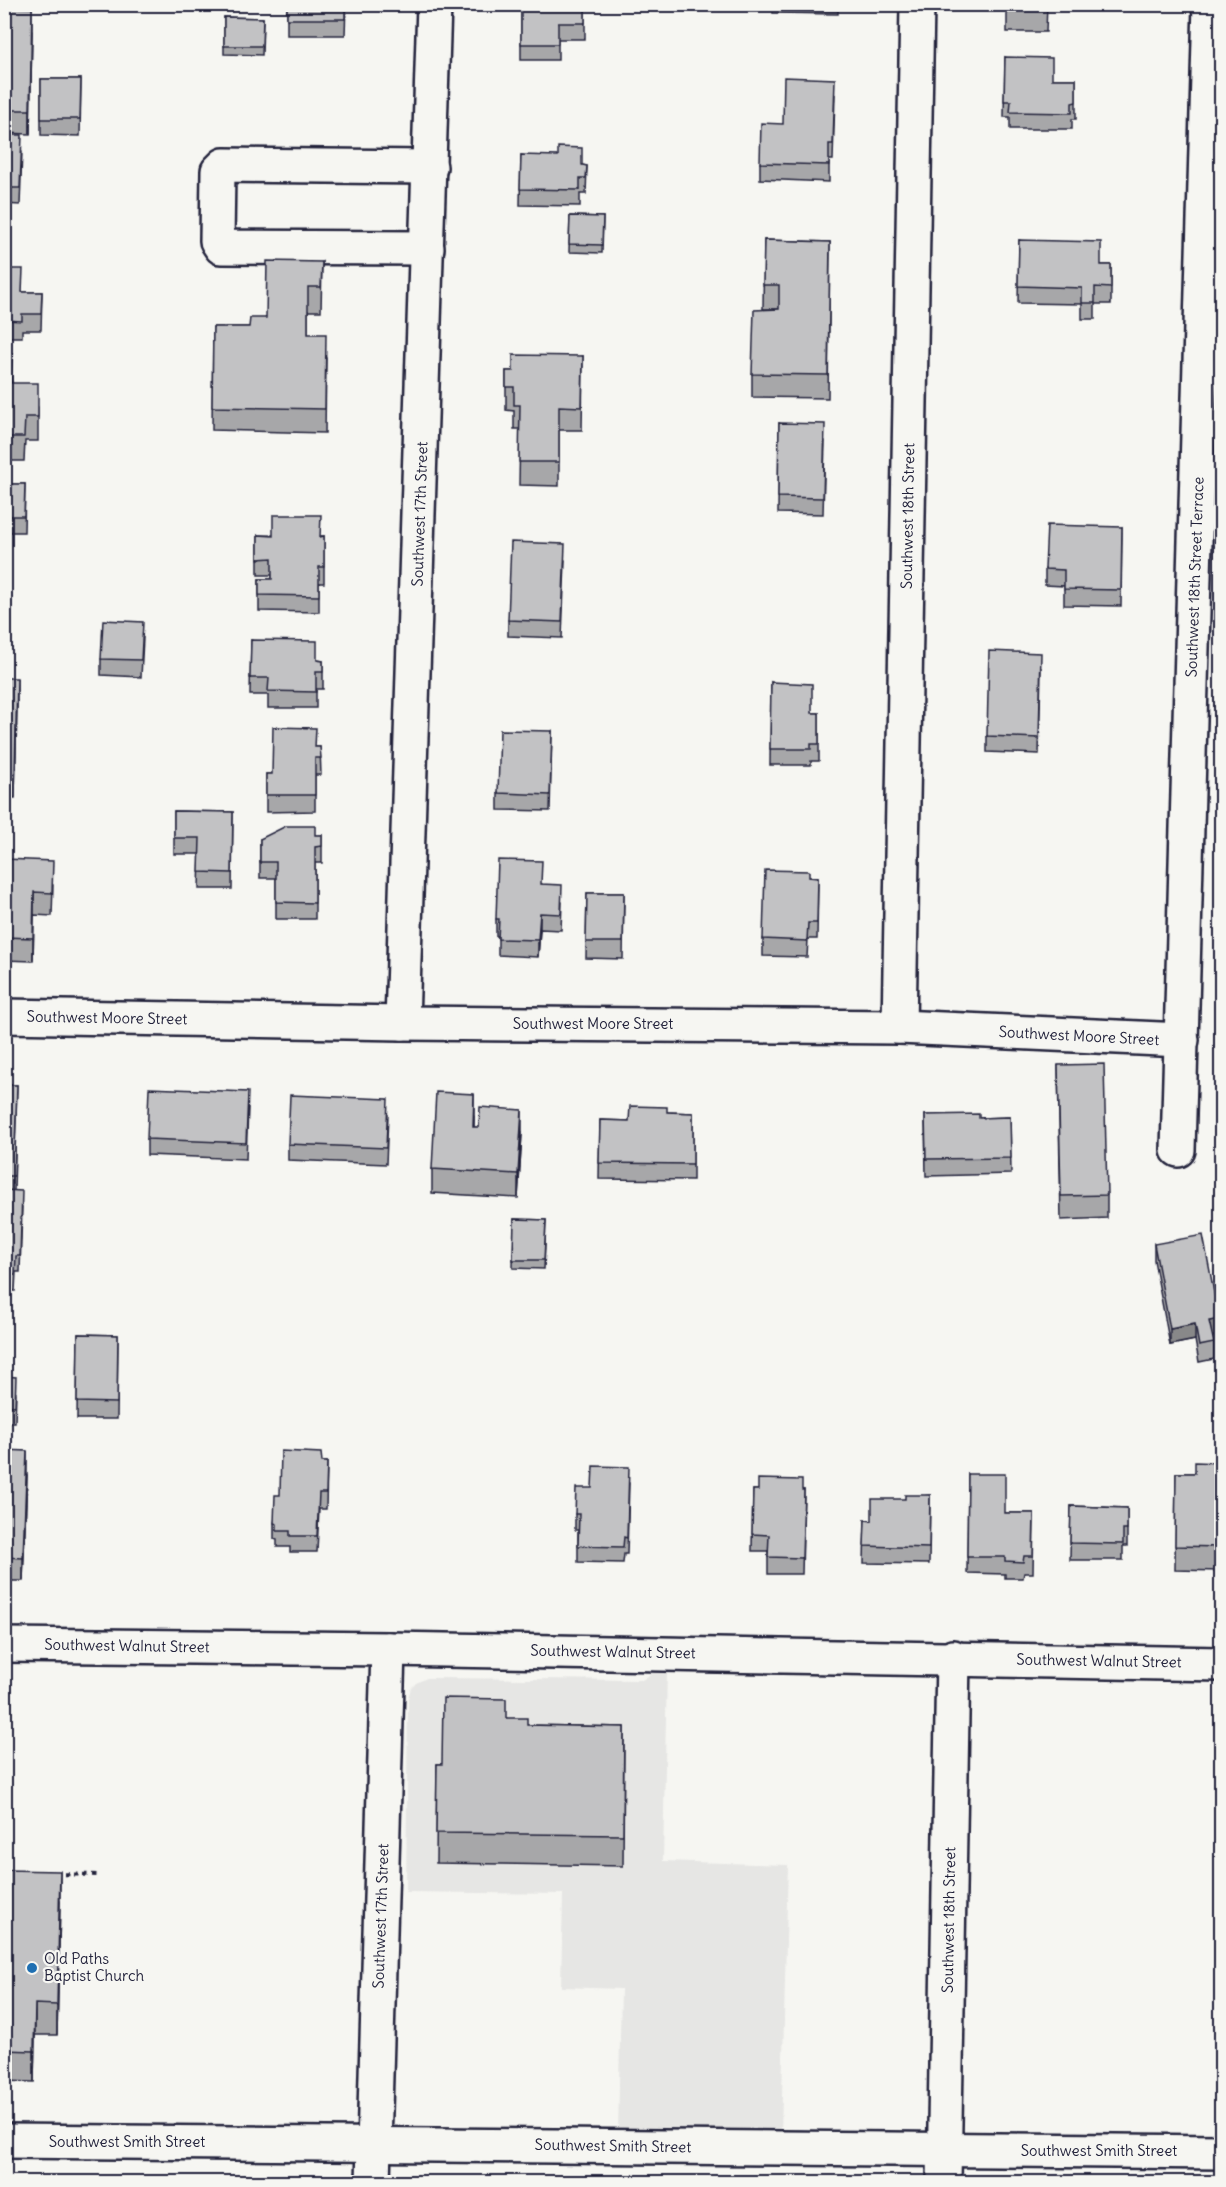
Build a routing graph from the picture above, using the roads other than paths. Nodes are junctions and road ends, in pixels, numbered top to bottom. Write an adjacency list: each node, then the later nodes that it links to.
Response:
1 (434, 4): 4 (street, Southwest 17th Street)
2 (917, 4): 8 (street, Southwest 18th Street)
3 (1210, 4): 9 (street, Southwest 18th Street Terrace)
4 (430, 167): 5 (street, Southwest 17th Street); 5 (street)
5 (427, 248): 7 (street, Southwest 17th Street)
6 (4, 1016): 7 (street, Southwest Moore Street)
7 (402, 1023): 8 (street, Southwest Moore Street)
8 (899, 1027): 9 (street, Southwest Moore Street)
9 (1182, 1041): 10 (street, Southwest 18th Street Terrace)
10 (1178, 1150)
11 (4, 1645): 12 (street, Southwest Walnut Street)
12 (388, 1649): 13 (street, Southwest Walnut Street); 16 (street, Southwest 17th Street)
13 (953, 1658): 14 (street, Southwest Walnut Street); 17 (street, Southwest 18th Street)
14 (1221, 1664)
15 (4, 2141): 16 (street, Southwest Smith Street)
16 (374, 2144): 17 (street, Southwest Smith Street); 19 (street, Southwest 17th Street)
17 (945, 2150): 18 (street, Southwest Smith Street); 20 (street, Southwest 18th Street)
18 (1221, 2152)
19 (373, 2182)
20 (944, 2182)

